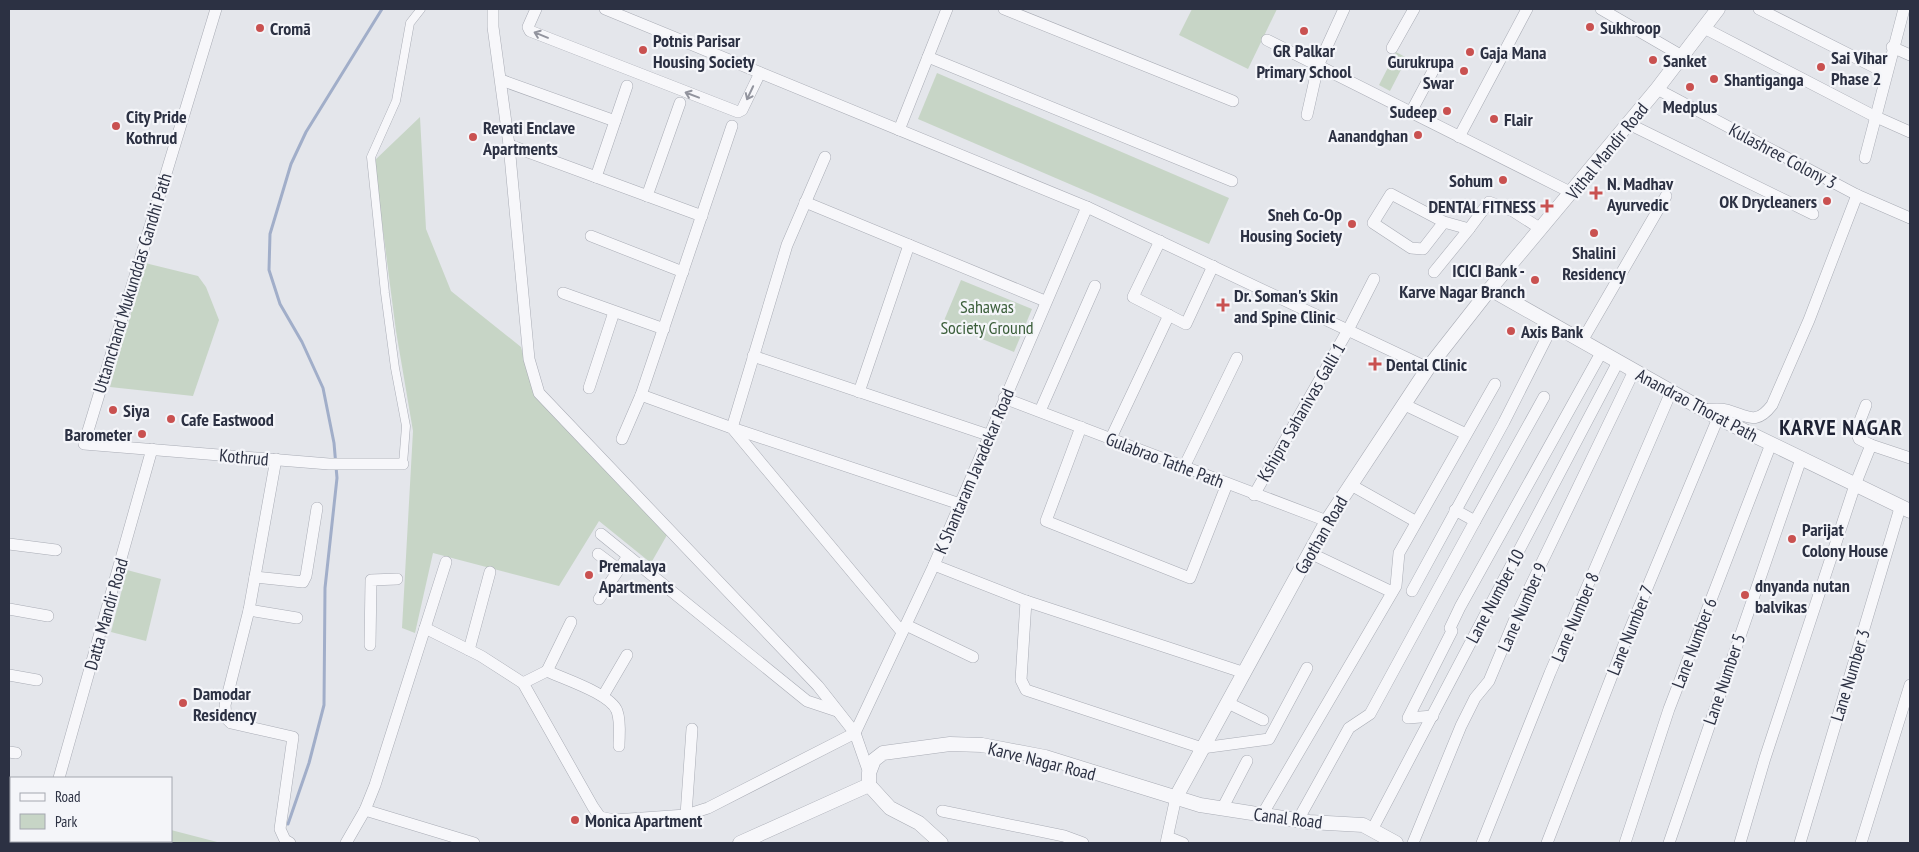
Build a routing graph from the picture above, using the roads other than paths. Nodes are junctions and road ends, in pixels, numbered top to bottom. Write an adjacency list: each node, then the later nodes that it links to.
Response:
1 (216, 9): 98 (street, Uttamchand Mukunddas Gandhi Path)
2 (421, 9): 105 (street)
3 (492, 9): 26 (street)
4 (536, 9): 24 (street, one-way to 4)
5 (605, 9): 24 (street)
6 (947, 9): 21 (street)
7 (1004, 9): 29 (street)
8 (1344, 9): 22 (street)
9 (1414, 9): 18 (street)
10 (1527, 9): 39 (street)
11 (1601, 9): 20 (street)
12 (1718, 9): 15 (street, Vithal Mandir Road)
13 (1759, 9): 25 (street)
14 (1904, 9): 17 (street)
15 (1704, 28): 20 (street, Vithal Mandir Road); 33 (street)
16 (1267, 40): 22 (street)
17 (1892, 47): 19 (street); 25 (street)
18 (1392, 48)
19 (1910, 55)
20 (1682, 56): 28 (street, Vithal Mandir Road)
21 (928, 57): 37 (street); 44 (street)
22 (1318, 66): 31 (street); 32 (street)
23 (1435, 67): 31 (street)
24 (760, 72): 37 (street)
25 (1886, 73): 33 (street)
26 (501, 80): 34 (street); 40 (street)
27 (627, 86): 34 (street)
28 (1657, 89): 35 (street, Vithal Mandir Road); 46 (street, Kulashree Colony 3)
29 (1233, 101)
30 (680, 103): 47 (street)
31 (1411, 112): 39 (street)
32 (1307, 115)
33 (1874, 116): 38 (street); 42 (street)
34 (615, 121): 43 (street)
35 (1629, 124): 45 (street, Vithal Mandir Road); 51 (street)
36 (732, 126): 52 (street)
37 (899, 130): 50 (street)
38 (1910, 132)
39 (1459, 137): 45 (street)
40 (509, 145): 43 (street); 154 (street)
41 (825, 157): 49 (street)
42 (1865, 158)
43 (596, 177): 47 (street)
44 (1232, 181)
45 (1572, 193): 56 (street, Vithal Mandir Road)
46 (1857, 195): 53 (street, Kulashree Colony 3); 89 (street)
47 (648, 196): 52 (street)
48 (1666, 196): 73 (street)
49 (805, 202): 59 (street); 75 (street)
50 (1087, 207): 58 (street); 67 (street, K Shantaram Javadekar Road)
51 (1813, 214)
52 (702, 216): 61 (street)
53 (1910, 218)
54 (1444, 222): 54 (street); 55 (street)
55 (1469, 229): 56 (street); 62 (street)
56 (1541, 229): 65 (street, Vithal Mandir Road)
57 (591, 236): 61 (street)
58 (1160, 241): 60 (street); 69 (street)
59 (909, 245): 67 (street); 82 (street)
60 (1213, 266): 69 (street); 72 (street)
61 (683, 272): 71 (street)
62 (1434, 272)
63 (1374, 279): 72 (street, Kshipra Sahanivas Galli 1)
64 (1095, 286): 90 (street)
65 (1490, 289): 70 (street, Anandrao Thorat Path); 78 (street, Gaothan Road)
66 (563, 293): 68 (street)
67 (1045, 301): 86 (street, K Shantaram Javadekar Road)
68 (614, 312): 71 (street); 81 (street)
69 (1169, 315): 96 (street)
70 (1553, 325): 73 (street, Anandrao Thorat Path); 114 (street)
71 (664, 329): 84 (street)
72 (1348, 330): 78 (street); 110 (street, Kshipra Sahanivas Galli 1)
73 (1582, 341): 74 (street, Anandrao Thorat Path)
74 (1602, 353): 77 (street, Anandrao Thorat Path); 155 (street)
75 (753, 356): 82 (street); 92 (street)
76 (1237, 358): 106 (street)
77 (1618, 362): 79 (street, Anandrao Thorat Path); 155 (street, Lane Number 10)
78 (1428, 368): 87 (street, Gaothan Road)
79 (1634, 371): 83 (street, Anandrao Thorat Path); 181 (street, Lane Number 9)
80 (1495, 384): 94 (street)
81 (589, 388)
82 (859, 392): 95 (street)
83 (1671, 392): 89 (street, Anandrao Thorat Path); 182 (street, Lane Number 8)
84 (642, 395): 92 (street); 97 (street)
85 (1544, 397): 117 (street)
86 (1004, 398): 90 (street, Gulabrao Tathe Path); 95 (street, K Shantaram Javadekar Road)
87 (1403, 404): 94 (street); 108 (street, Gaothan Road)
88 (1866, 405): 100 (street)
89 (1703, 410): 91 (street, Anandrao Thorat Path)
90 (1040, 411): 93 (street, Gulabrao Tathe Path)
91 (1718, 418): 99 (street, Anandrao Thorat Path); 183 (street, Lane Number 7)
92 (732, 428): 111 (street); 140 (street)
93 (1081, 428): 96 (street, Gulabrao Tathe Path); 107 (street)
94 (1466, 434): 116 (street)
95 (988, 435): 111 (street, K Shantaram Javadekar Road)
96 (1111, 438): 106 (street, Gulabrao Tathe Path)
97 (622, 439)
98 (84, 444): 101 (street, Kothrud)
99 (1771, 444): 103 (street, Anandrao Thorat Path); 184 (street, Lane Number 6)
100 (1871, 445): 102 (street); 109 (street)
101 (152, 449): 104 (street, Kothrud); 162 (street, Datta Mandir Road)
102 (1910, 458)
103 (1801, 459): 109 (street, Anandrao Thorat Path); 185 (street, Lane Number 5)
104 (276, 460): 105 (street, Kothrud); 128 (street)
105 (403, 464)
106 (1184, 467): 107 (street, Gulabrao Tathe Path)
107 (1227, 484): 110 (street, Gulabrao Tathe Path)
108 (1351, 485): 115 (street, Gaothan Road); 116 (street)
109 (1855, 485): 113 (street, Anandrao Thorat Path); 186 (street)
110 (1254, 495): 115 (street, Gulabrao Tathe Path)
111 (960, 504): 125 (street, K Shantaram Javadekar Road)
112 (316, 508): 128 (street)
113 (1905, 509): 187 (street, Lane Number 3)
114 (1455, 510): 117 (street); 130 (street)
115 (1327, 521): 121 (street, Gaothan Road)
116 (1415, 521): 131 (street)
117 (1475, 521): 170 (street)
118 (601, 534): 123 (street)
119 (9, 544): 120 (street)
120 (56, 550)
121 (1310, 553): 131 (street); 147 (street, Gaothan Road)
122 (598, 554): 126 (street)
123 (628, 556): 126 (street); 154 (street)
124 (446, 562): 139 (street)
125 (934, 565): 133 (street); 140 (street, K Shantaram Javadekar Road)
126 (618, 569): 132 (street)
127 (490, 572): 142 (street)
128 (255, 577): 135 (street)
129 (397, 579): 141 (street)
130 (1412, 591)
131 (1392, 592): 169 (street)
132 (599, 599)
133 (1026, 601): 147 (street); 160 (street)
134 (9, 609): 136 (street)
135 (249, 610): 137 (street); 174 (street)
136 (48, 616)
137 (298, 618)
138 (571, 622): 146 (street)
139 (425, 628): 142 (street); 166 (street)
140 (904, 629): 144 (street); 158 (street, K Shantaram Javadekar Road)
141 (370, 645)
142 (469, 650): 150 (street)
143 (627, 655): 152 (street)
144 (973, 657)
145 (1307, 668): 160 (street)
146 (547, 671): 150 (street); 152 (street)
147 (1245, 672): 153 (street, Gaothan Road)
148 (9, 676): 149 (street)
149 (37, 680)
150 (523, 684): 168 (street)
151 (1910, 684): 188 (street)
152 (603, 696): 159 (street)
153 (1228, 702): 156 (street); 160 (street, Gaothan Road)
154 (837, 711): 158 (street)
155 (1433, 716): 171 (street, Lane Number 10)
156 (1263, 720)
157 (692, 729): 168 (street)
158 (855, 733): 163 (street); 168 (street)
159 (619, 746)
160 (1202, 748): 164 (street, Gaothan Road)
161 (1247, 761): 165 (street)
162 (59, 777)
163 (869, 779): 164 (street, Karve Nagar Road); 177 (street); 178 (street)
164 (1176, 797): 165 (street, Canal Road); 172 (street)
165 (1222, 809): 169 (street, Canal Road)
166 (365, 810): 175 (street); 176 (street)
167 (942, 811): 179 (street)
168 (686, 816)
169 (1262, 816): 170 (street, Canal Road)
170 (1298, 820): 171 (street, Canal Road)
171 (1372, 830): 173 (street, Canal Road)
172 (1167, 840): 180 (street)
173 (1389, 841)
174 (290, 843)
175 (346, 843)
176 (474, 843)
177 (740, 843)
178 (940, 843)
179 (1083, 843)
180 (1183, 843)
181 (1413, 843)
182 (1482, 843)
183 (1547, 843)
184 (1625, 843)
185 (1669, 843)
186 (1740, 843)
187 (1800, 843)
188 (1861, 843)

